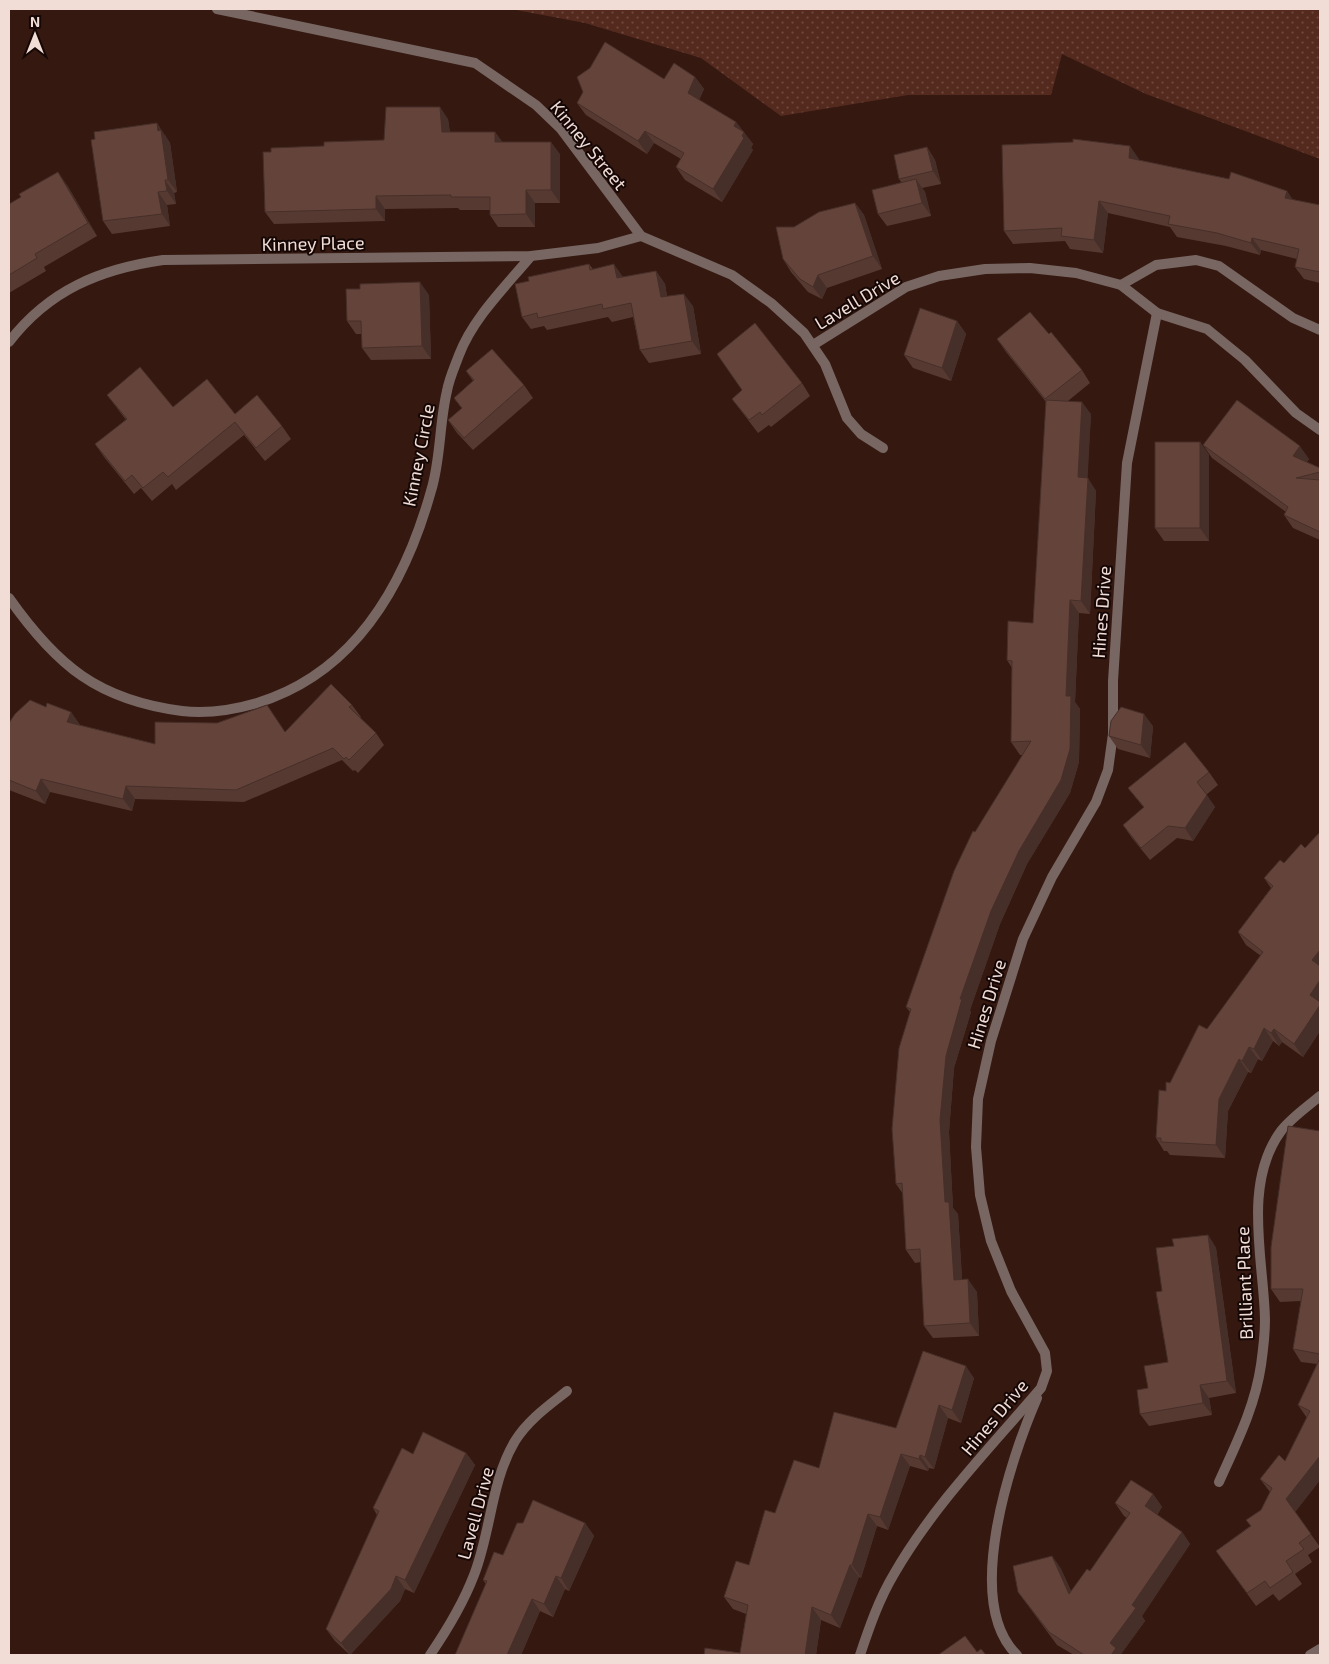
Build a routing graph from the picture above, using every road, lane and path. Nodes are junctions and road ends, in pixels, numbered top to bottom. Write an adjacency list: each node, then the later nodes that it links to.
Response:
1 (217, 9): 2 (street, Kinney Street)
2 (641, 236): 3 (street, Kinney Place); 8 (street)
3 (531, 256): 7 (street, Kinney Place); 11 (street, Kinney Circle)
4 (1121, 285): 5 (street, Lavell Drive); 6 (street); 8 (street, Lavell Drive)
5 (1157, 313): 9 (street, Lavell Drive); 13 (street, Hines Drive)
6 (1320, 330)
7 (9, 342)
8 (813, 346): 10 (street, Lavell Drive)
9 (1320, 430)
10 (883, 448)
11 (9, 598)
12 (1320, 1096): 15 (street, Brilliant Place)
13 (1041, 1388): 18 (street, Hines Drive); 19 (street)
14 (567, 1392): 17 (street, Lavell Drive)
15 (1219, 1482)
16 (1320, 1649): 20 (street)
17 (430, 1655)
18 (860, 1655)
19 (1017, 1655)
20 (1310, 1655)

